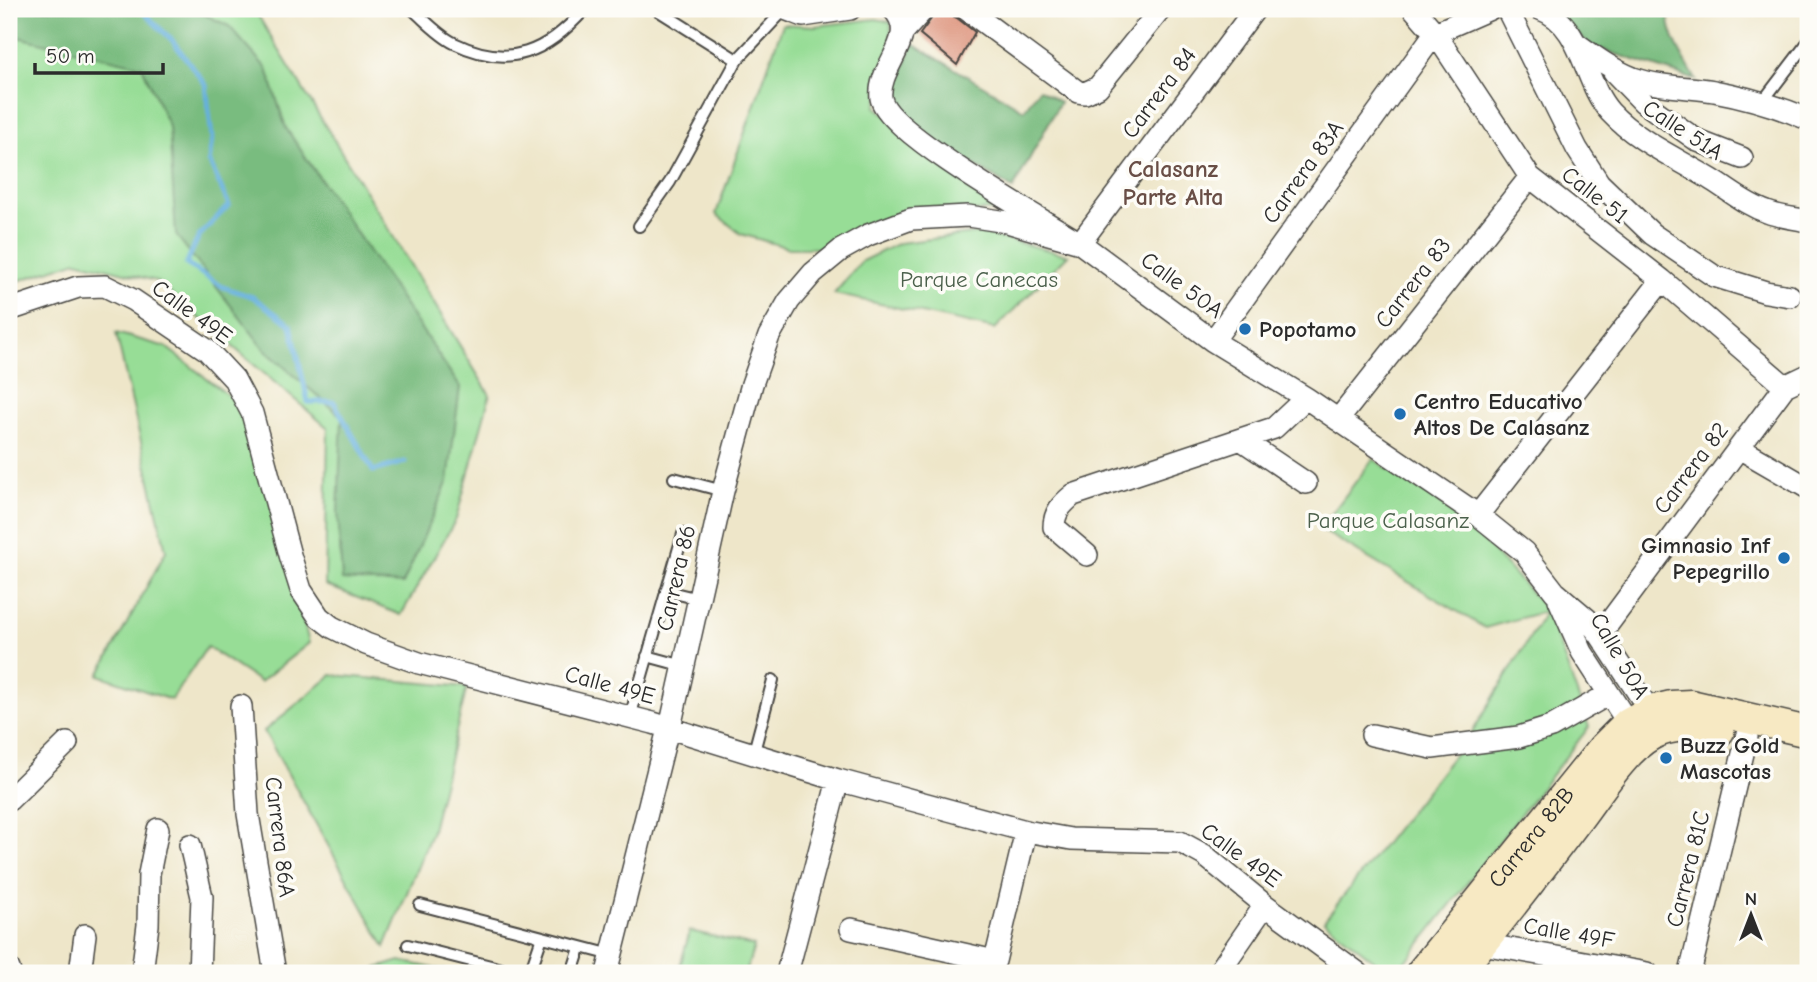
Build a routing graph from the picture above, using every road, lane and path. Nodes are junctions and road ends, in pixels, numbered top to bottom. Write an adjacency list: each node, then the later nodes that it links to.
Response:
1 (412, 9): 2 (lane)
2 (585, 9)
3 (656, 9): 19 (lane)
4 (785, 9): 5 (street); 19 (lane)
5 (850, 9)
6 (893, 9): 15 (street)
7 (924, 9): 15 (street)
8 (966, 9): 9 (street)
9 (1161, 9)
10 (1255, 9): 28 (street, Carrera 84)
11 (1414, 9): 16 (street, Calle 51)
12 (1490, 9): 16 (street)
13 (1507, 9): 30 (street)
14 (1540, 9): 18 (street, Calle 51A)
15 (904, 31): 28 (street, Calle 50A)
16 (1435, 33): 24 (street, Calle 51); 32 (street, Carrera 83A)
17 (1808, 42): 21 (lane)
18 (1577, 44): 20 (street); 25 (street, Calle 51A)
19 (737, 60): 26 (lane)
20 (1608, 66): 21 (street); 23 (street)
21 (1763, 101): 22 (street)
22 (1808, 119)
23 (1742, 158)
24 (1530, 177): 29 (street, Calle 51); 36 (street, Carrera 83)
25 (1808, 221)
26 (639, 226)
27 (867, 234): 28 (street, Calle 50A); 42 (street, Carrera 86)
28 (1080, 243): 32 (street, Calle 50A)
29 (1662, 280): 34 (street, Calle 51); 43 (street)
30 (1790, 296)
31 (9, 310): 56 (street, Calle 49E)
32 (1213, 341): 35 (street, Calle 50A)
33 (1808, 374): 34 (street, Carrera 82)
34 (1785, 386): 38 (street, Carrera 82)
35 (1306, 398): 36 (street, Calle 50A); 37 (street)
36 (1338, 421): 43 (street, Calle 50A)
37 (1242, 440): 40 (street); 45 (street)
38 (1739, 448): 41 (street); 49 (street, Carrera 82)
39 (674, 478): 42 (lane)
40 (1306, 482)
41 (1808, 488)
42 (723, 491): 48 (street, Carrera 86)
43 (1478, 514): 47 (street, Calle 50A)
44 (683, 534): 46 (lane)
45 (1087, 555)
46 (666, 591): 48 (lane); 50 (lane)
47 (1555, 592): 49 (street, Calle 50A); 53 (street, Calle 50A)
48 (699, 599): 51 (street, Carrera 86)
49 (1600, 635): 55 (street, Calle 50A)
50 (648, 656): 51 (lane); 56 (lane)
51 (684, 666): 57 (street, Carrera 86)
52 (773, 680): 63 (lane)
53 (1609, 694): 55 (street, Calle 50A); 59 (street)
54 (241, 706): 82 (street, Carrera 86A)
55 (1652, 715): 58 (street); 60 (street); 74 (street, Carrera 82B); 89 (street, Carrera 82B)
56 (630, 717): 57 (street, Calle 49E)
57 (668, 729): 63 (street, Calle 49E); 77 (street, Carrera 86)
58 (1808, 732)
59 (1372, 735)
60 (1747, 737): 62 (street); 92 (street, Carrera 81C)
61 (67, 743): 65 (street)
62 (1808, 752)
63 (753, 755): 64 (street, Calle 49E)
64 (838, 780): 67 (street, Calle 49E); 86 (street)
65 (9, 800)
66 (158, 829): 80 (street)
67 (1026, 831): 70 (street, Calle 49E); 78 (street)
68 (190, 845): 81 (street)
69 (420, 905): 73 (lane)
70 (1265, 905): 87 (street); 88 (street, Calle 49E)
71 (851, 929): 78 (street)
72 (85, 935): 79 (street)
73 (542, 937): 76 (lane); 84 (lane)
74 (1482, 944): 90 (street, Carrera 82B); 91 (street, Calle 49F)
75 (408, 945): 83 (lane)
76 (580, 948): 77 (lane); 85 (lane)
77 (609, 964)
78 (993, 967)
79 (80, 973)
80 (142, 973)
81 (198, 973)
82 (275, 973)
83 (518, 973)
84 (524, 973)
85 (572, 973)
86 (787, 973)
87 (1218, 973)
88 (1358, 973)
89 (1421, 973)
90 (1457, 973)
91 (1647, 973)
92 (1690, 973)

